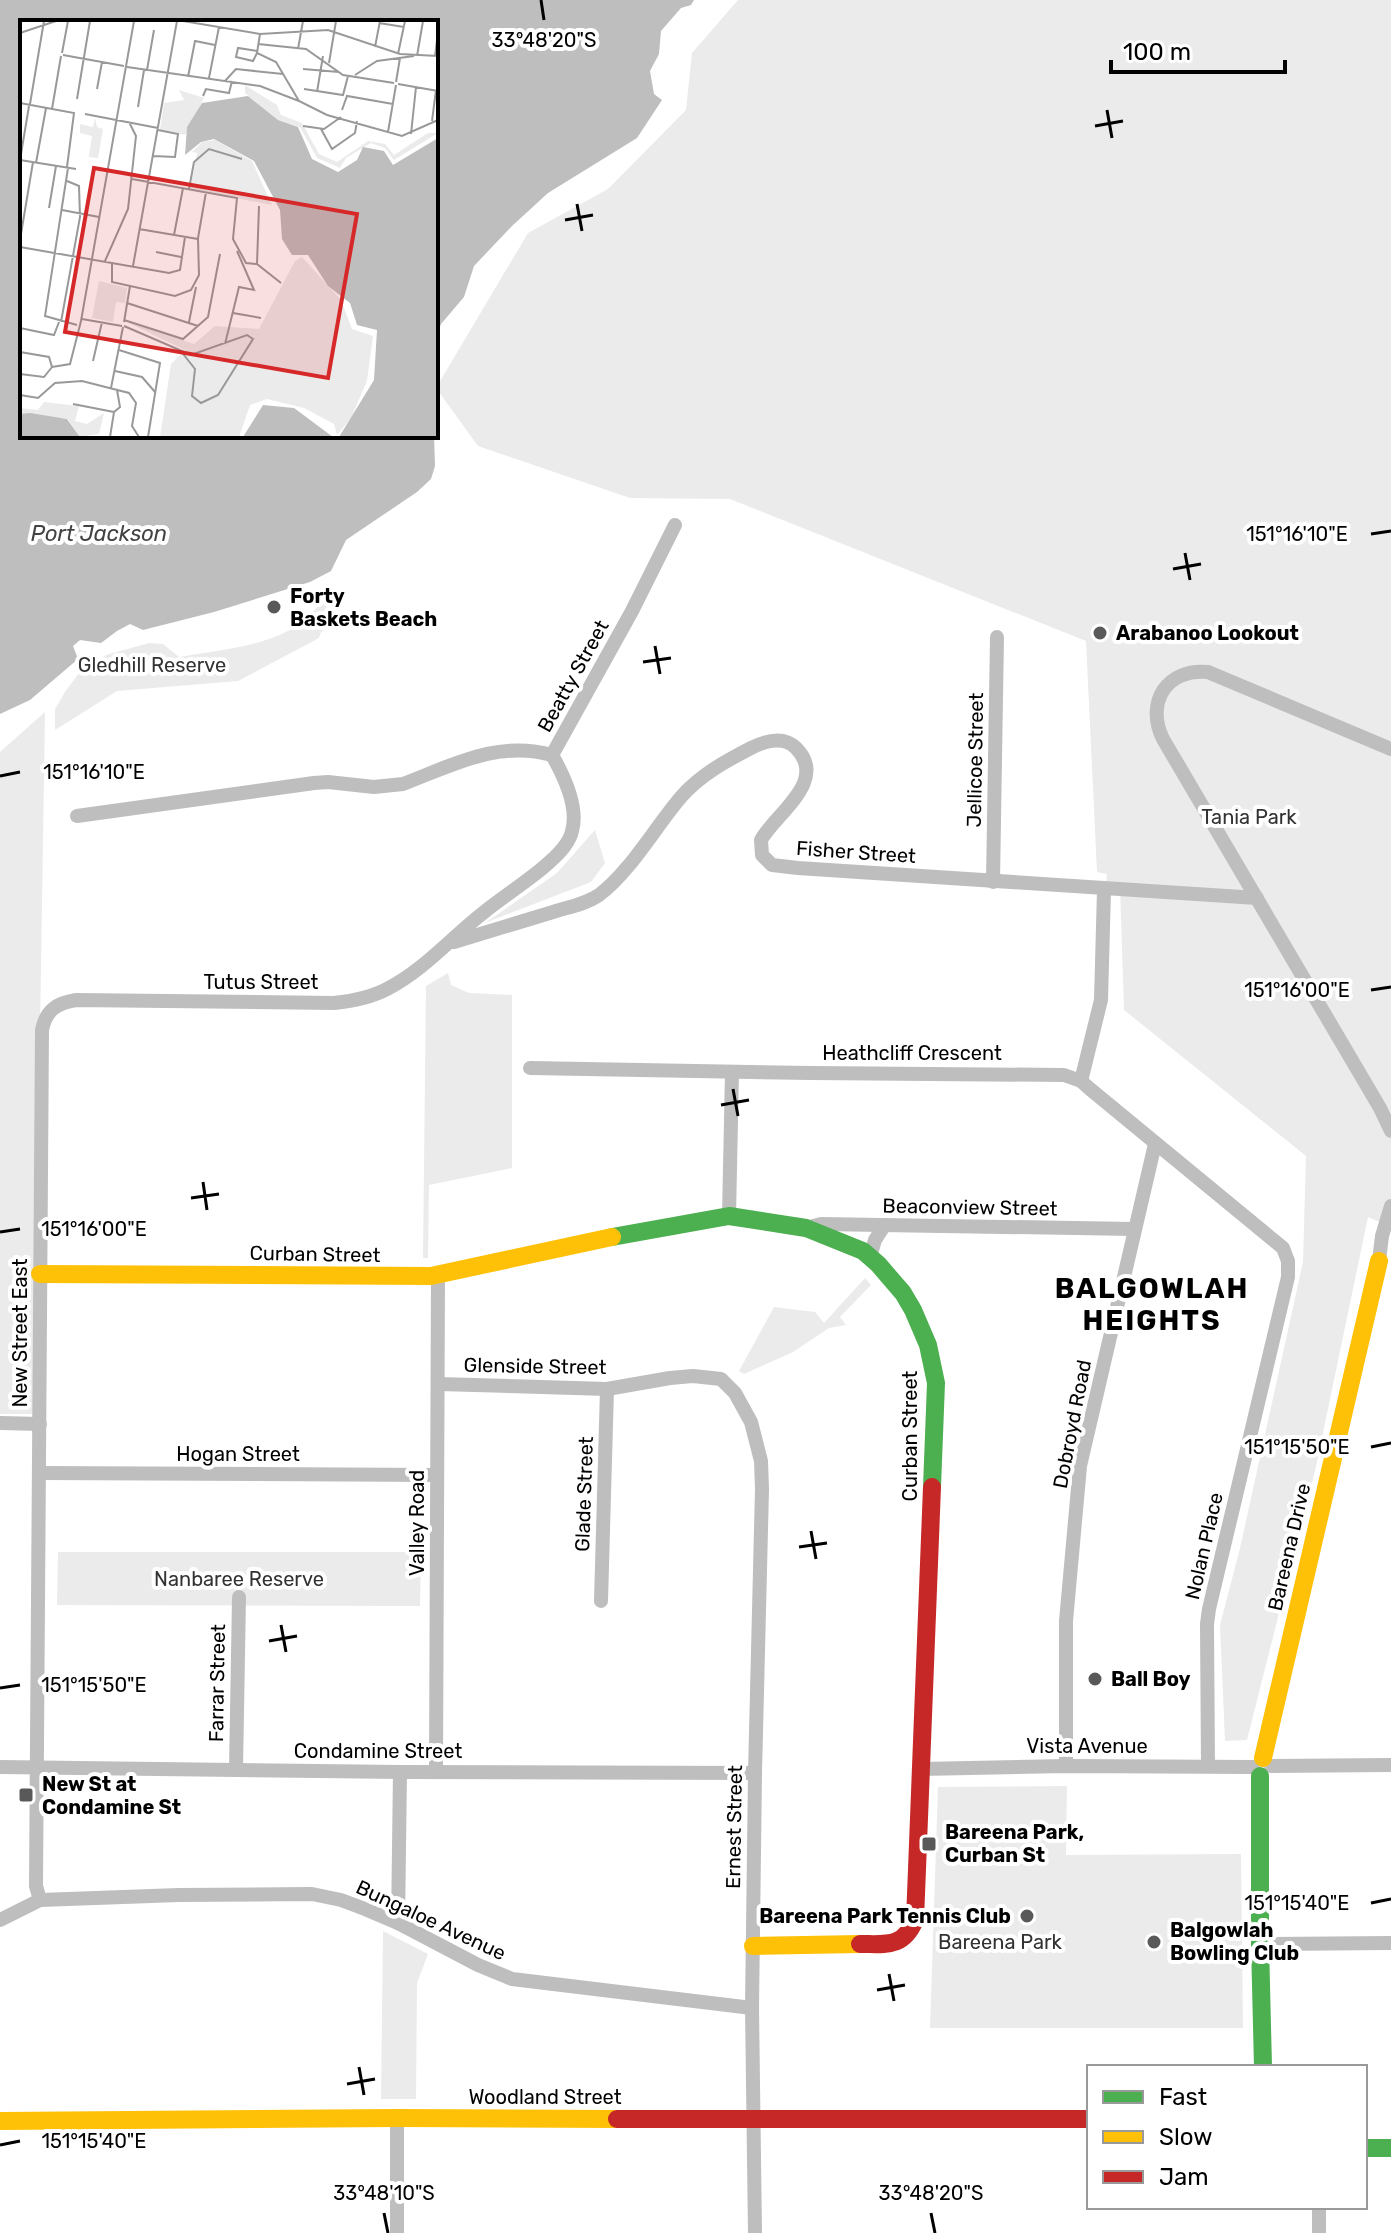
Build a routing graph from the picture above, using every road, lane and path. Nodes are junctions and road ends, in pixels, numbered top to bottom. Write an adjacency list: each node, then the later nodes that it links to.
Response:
1 (675, 525): 4 (street, Beatty Street)
2 (997, 637): 6 (street, Jellicoe Street)
3 (1391, 749): 8 (street)
4 (552, 755): 5 (street, Beatty Street); 9 (street, Tutus Street)
5 (77, 816)
6 (993, 882): 7 (street, Fisher Street); 9 (street, Fisher Street)
7 (1104, 890): 8 (street, Fisher Street); 13 (street)
8 (1257, 898): 14 (street)
9 (450, 943): 10 (street, Tutus Street)
10 (55, 1006): 24 (street, New Street East)
11 (530, 1068): 12 (street, Heathcliff Crescent)
12 (732, 1072): 13 (street, Heathcliff Crescent); 17 (street)
13 (1081, 1081): 15 (street)
14 (1391, 1131)
15 (1155, 1144): 20 (street, Dobroyd Road); 37 (street, Nolan Place)
16 (1390, 1213): 23 (street, Bareena Drive)
17 (729, 1216): 19 (street, Curban Street); 25 (street, Curban Street)
18 (884, 1226): 19 (street, Beaconview Street); 20 (street, Beaconview Street); 22 (street)
19 (806, 1228): 22 (street, Curban Street)
20 (1134, 1229): 36 (street, Dobroyd Road)
21 (1391, 1244): 23 (street)
22 (870, 1257): 41 (street, Curban Street)
23 (1379, 1261): 39 (street, Bareena Drive)
24 (40, 1274): 25 (street, Curban Street); 30 (street, New Street East)
25 (438, 1275): 26 (street, Valley Road)
26 (439, 1384): 27 (street, Glenside Street); 32 (street, Valley Road)
27 (607, 1389): 28 (street, Glenside Street); 34 (street, Glade Street)
28 (751, 1422): 45 (street, Ernest Street)
29 (0, 1423): 30 (street)
30 (40, 1424): 31 (street, New Street East)
31 (39, 1473): 32 (street, Hogan Street); 40 (street, New Street East)
32 (437, 1475): 43 (street, Valley Road)
33 (239, 1597): 42 (street, Farrar Street)
34 (601, 1601)
35 (1391, 1765): 39 (street, Vista Avenue)
36 (1066, 1766): 37 (street, Vista Avenue); 41 (street, Vista Avenue)
37 (1208, 1766): 39 (street, Vista Avenue)
38 (0, 1767): 40 (street, Condamine Street)
39 (1262, 1767): 50 (street, Bareena Drive)
40 (36, 1768): 42 (street, Condamine Street); 46 (street, New Street East)
41 (921, 1769): 51 (street, Curban Street)
42 (236, 1770): 44 (street, Condamine Street)
43 (436, 1771): 44 (street, Condamine Street); 45 (street, Condamine Street)
44 (400, 1772): 48 (street)
45 (755, 1773): 51 (street, Ernest Street)
46 (40, 1900): 47 (street, Bungaloe Avenue); 48 (street, Bungaloe Avenue)
47 (0, 1920)
48 (398, 1923): 52 (street, Bungaloe Avenue)
49 (1391, 1943): 50 (street)
50 (1260, 1944): 53 (street, Bareena Drive)
51 (753, 1946): 52 (street, Ernest Street)
52 (752, 2008): 56 (street, Ernest Street)
53 (1263, 2065)
54 (397, 2118): 56 (street, Woodland Street); 57 (street, Woodland Street); 61 (street)
55 (1087, 2119): 56 (street, Woodland Street)
56 (754, 2120): 62 (street, Ernest Street)
57 (0, 2121)
58 (1367, 2148): 59 (street)
59 (1391, 2148)
60 (1319, 2209): 63 (street)
61 (397, 2233)
62 (755, 2233)
63 (1319, 2233)

